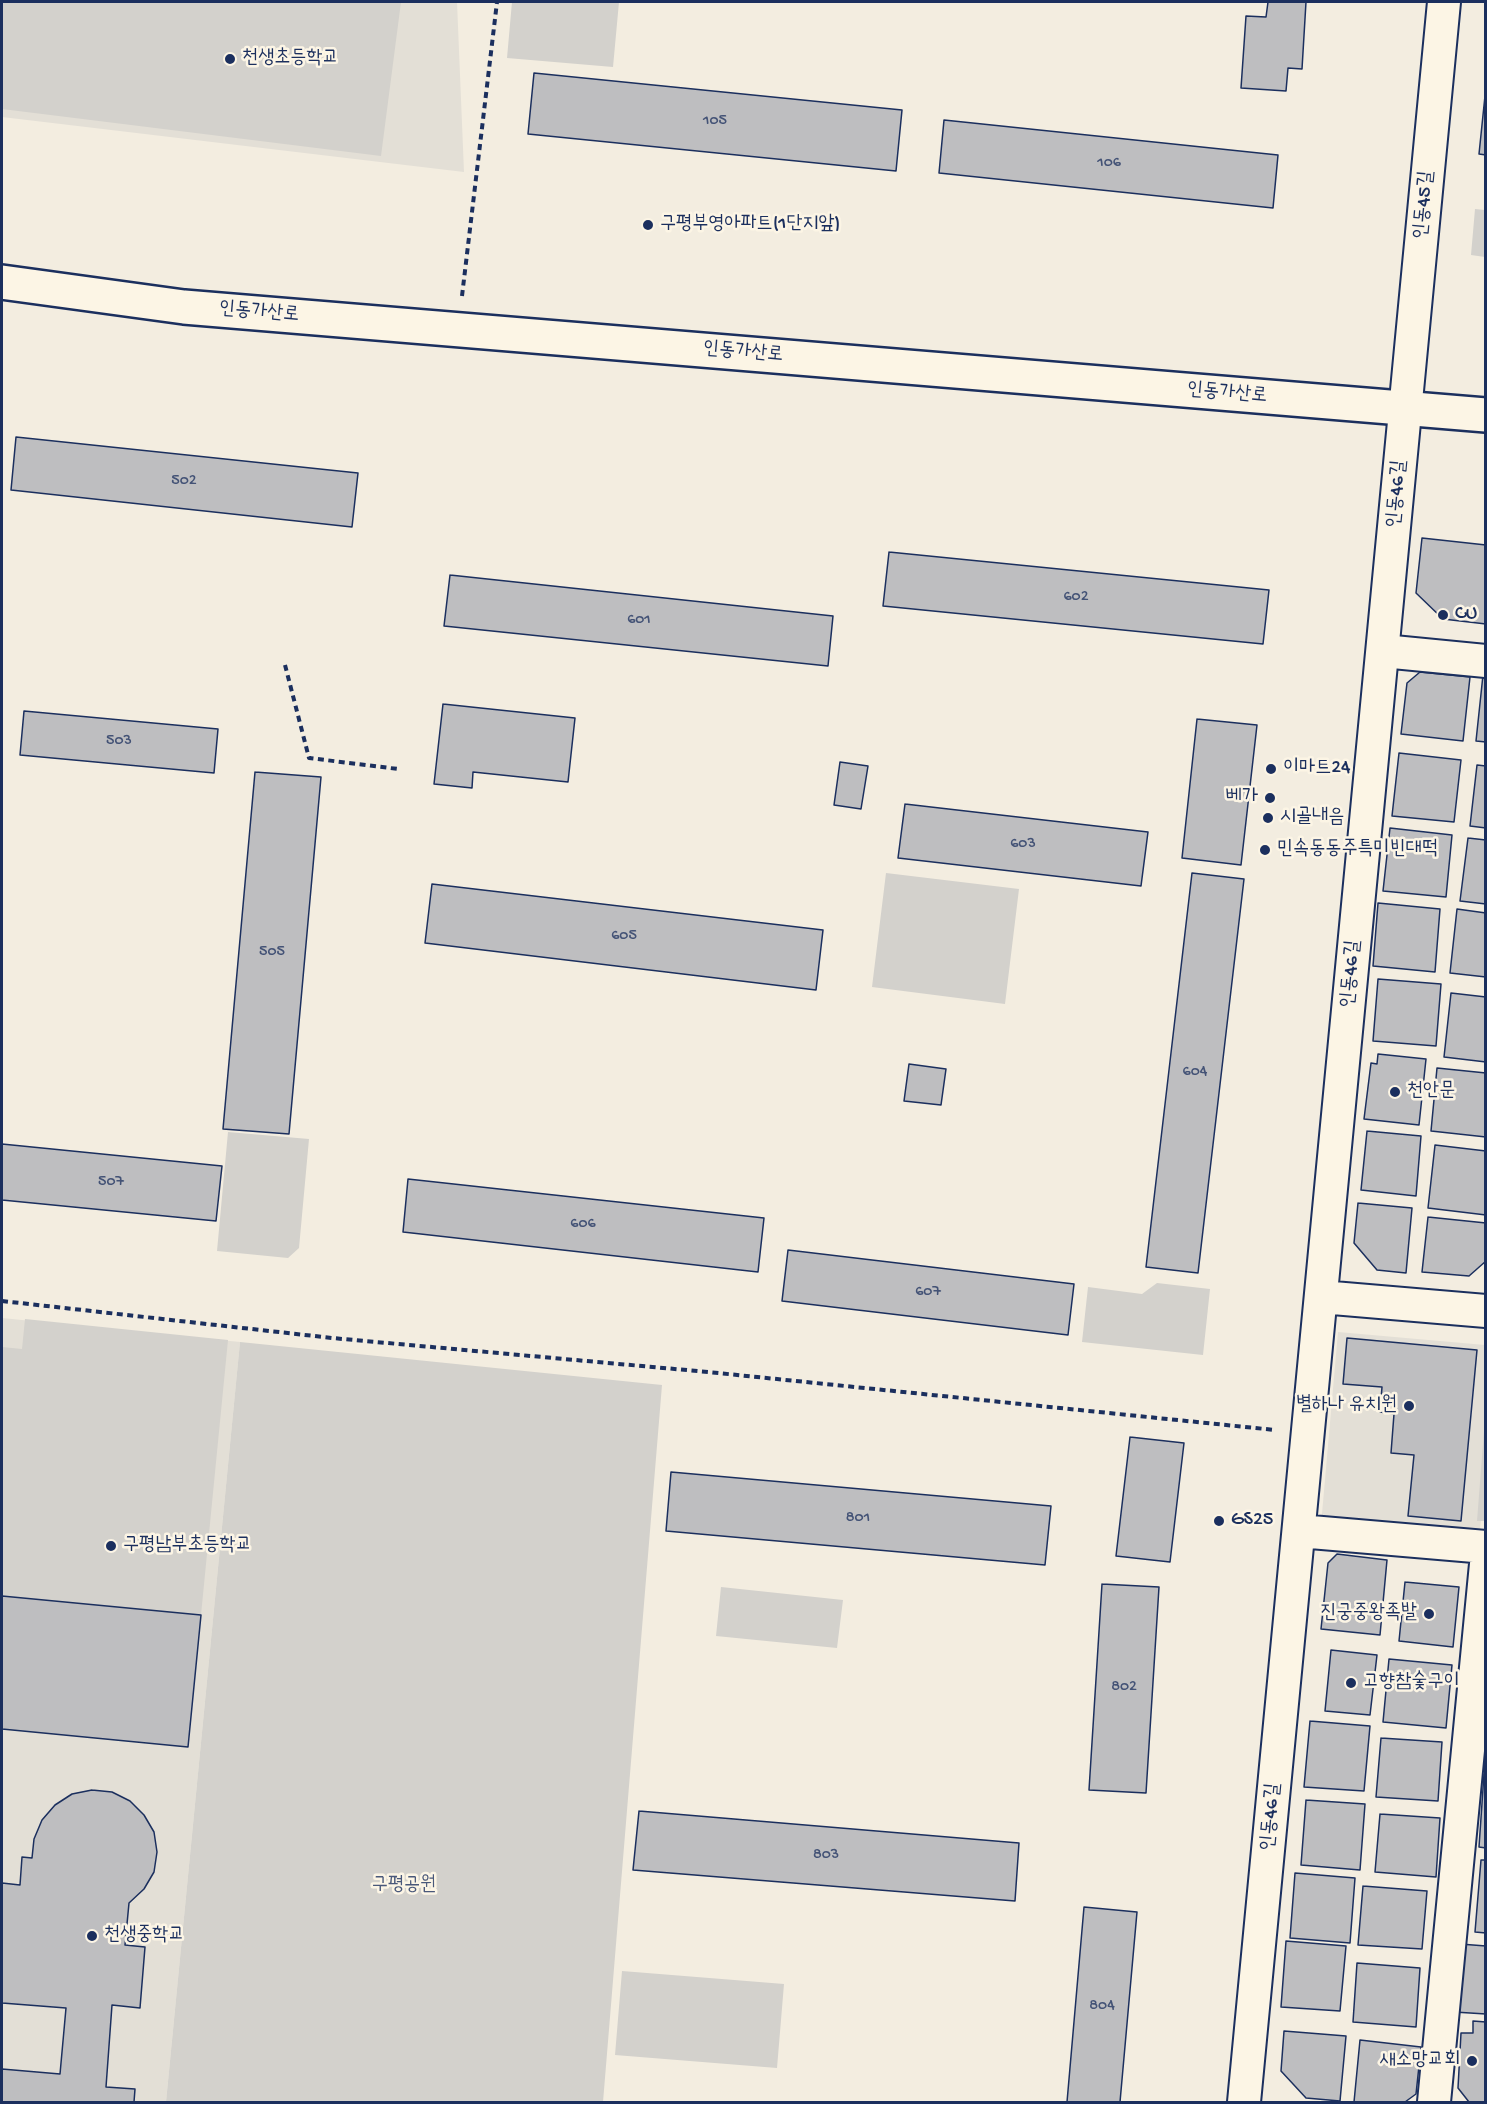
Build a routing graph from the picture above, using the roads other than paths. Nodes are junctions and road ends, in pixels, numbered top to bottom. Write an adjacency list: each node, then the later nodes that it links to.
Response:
1 (1444, 2): 3 (street, 인동45길)
2 (2, 282): 3 (main road, 인동가산로)
3 (1407, 409): 4 (main road, 인동가산로); 5 (street, 인동46길)
4 (1485, 415)
5 (1383, 651): 6 (street); 7 (street, 인동46길)
6 (1485, 661)
7 (1321, 1297): 8 (street); 9 (street, 인동46길)
8 (1485, 1311)
9 (1299, 1531): 10 (street); 12 (street, 인동46길)
10 (1485, 1547)
11 (1485, 1564): 13 (street)
12 (1245, 2103)
13 (1434, 2103)

